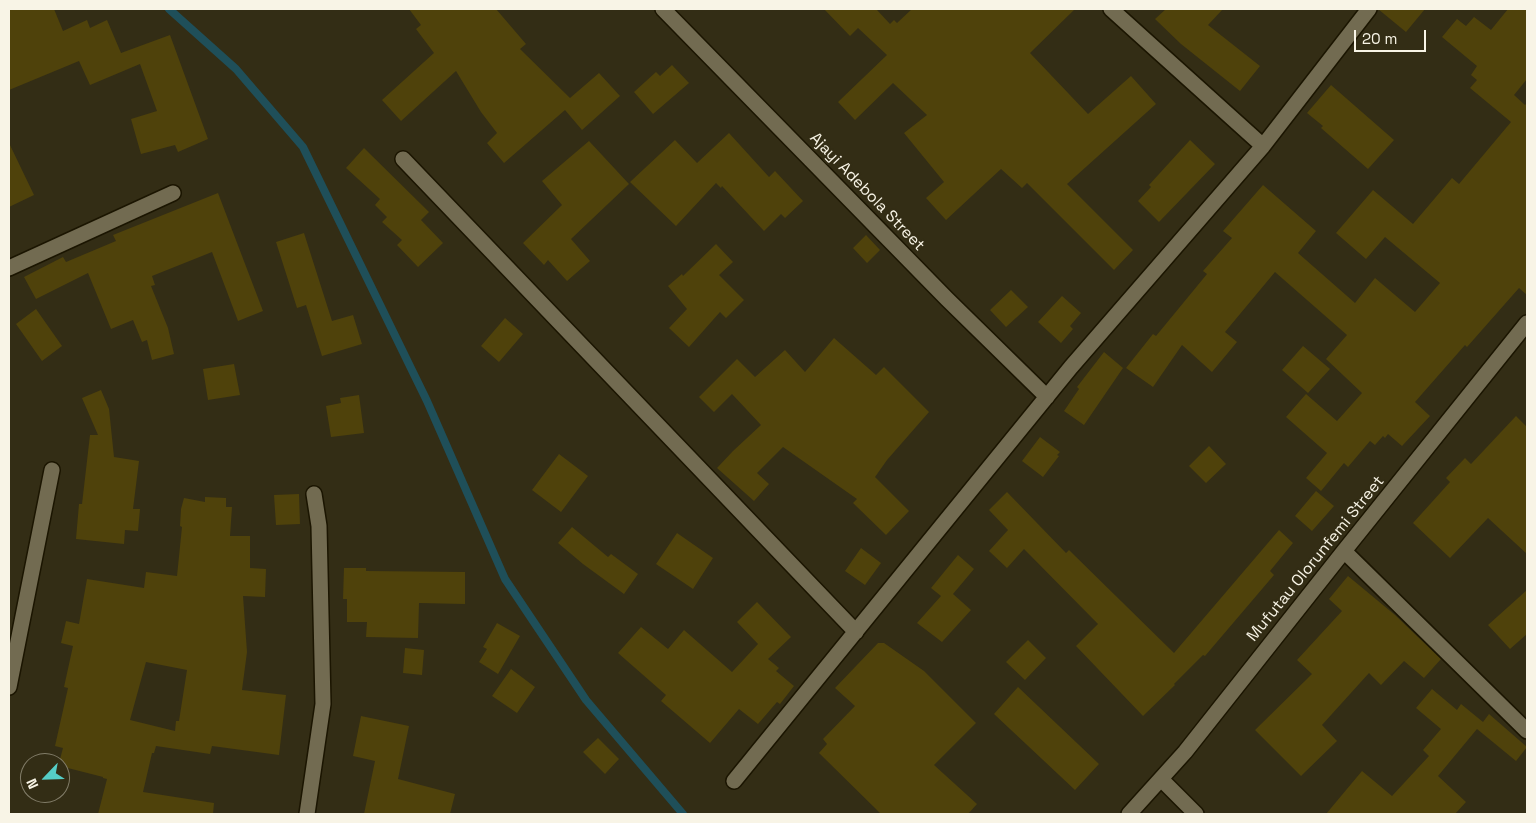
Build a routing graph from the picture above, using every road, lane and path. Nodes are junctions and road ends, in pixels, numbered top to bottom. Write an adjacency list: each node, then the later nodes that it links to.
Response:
1 (663, 9): 9 (street, Ajayi Adebola Street)
2 (1111, 9): 4 (street)
3 (1369, 9): 4 (street)
4 (1263, 146): 9 (street)
5 (404, 159): 13 (street)
6 (173, 193): 7 (street)
7 (9, 268)
8 (1527, 323): 12 (street, Mufutau Olorunfemi Street)
9 (1047, 397): 13 (street)
10 (52, 470): 14 (street)
11 (314, 494): 18 (street)
12 (1344, 550): 15 (street); 16 (street, Mufutau Olorunfemi Street)
13 (856, 632): 17 (street)
14 (9, 687)
15 (1527, 731)
16 (1161, 779): 19 (street, Mufutau Olorunfemi Street); 20 (street)
17 (734, 781)
18 (306, 814)
19 (1129, 814)
20 (1196, 814)

